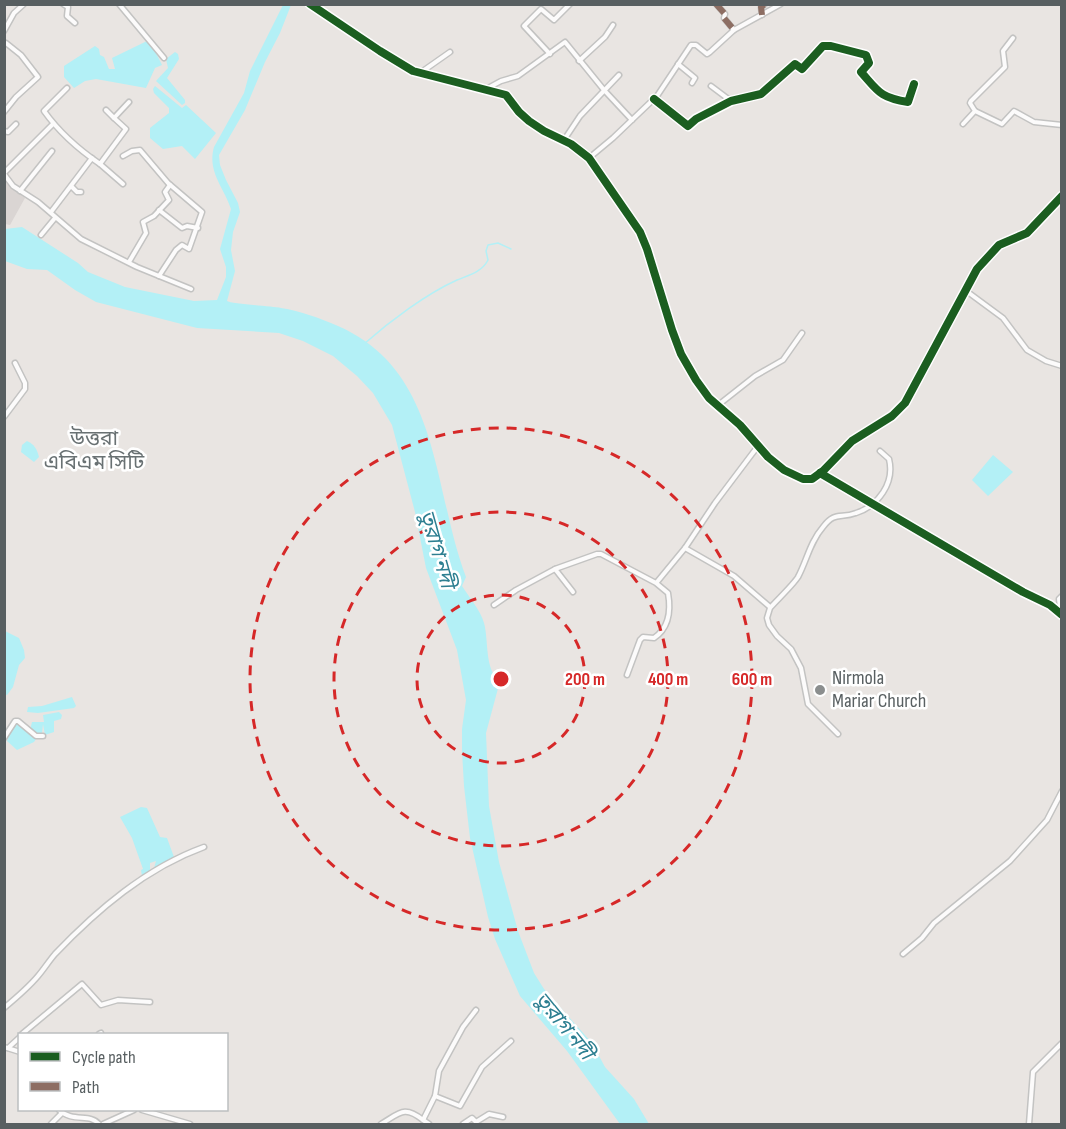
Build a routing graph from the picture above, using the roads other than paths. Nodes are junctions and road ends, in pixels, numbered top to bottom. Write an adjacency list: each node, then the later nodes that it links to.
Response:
1 (24, 4): 13 (street)
2 (63, 4): 10 (street)
3 (119, 4): 18 (street)
4 (310, 4): 21 (street)
5 (570, 4): 17 (street)
6 (716, 4): 12 (street)
7 (765, 4): 9 (street)
8 (781, 4): 9 (street)
9 (762, 15): 12 (street)
10 (75, 23)
11 (613, 25): 19 (street)
12 (734, 30): 20 (street)
13 (4, 31)
14 (1013, 38): 33 (street)
15 (5, 44): 34 (street)
16 (450, 52): 21 (street)
17 (550, 54): 19 (street); 27 (street)
18 (164, 58)
19 (579, 61): 28 (street)
20 (678, 64): 23 (street); 29 (street)
21 (420, 73): 27 (street)
22 (619, 75): 28 (street)
23 (692, 83)
24 (914, 84): 30 (street)
25 (711, 86): 30 (street)
26 (67, 88): 37 (street)
27 (487, 89): 42 (street)
28 (604, 91): 36 (street); 42 (street)
29 (654, 99): 30 (street); 36 (street)
30 (731, 101)
31 (129, 102): 35 (street)
32 (106, 110): 35 (street)
33 (975, 111): 39 (street); 40 (street)
34 (4, 112)
35 (114, 118): 47 (street)
36 (632, 120): 46 (street)
37 (53, 123): 45 (street); 48 (street)
38 (16, 124): 41 (street)
39 (963, 124)
40 (1062, 124)
41 (4, 130)
42 (564, 140): 46 (street)
43 (52, 151): 52 (street)
44 (123, 156): 50 (street)
45 (92, 158): 47 (street); 51 (street)
46 (589, 158): 67 (street)
47 (100, 164): 49 (street)
48 (4, 173): 52 (street)
49 (123, 184)
50 (170, 185): 55 (street); 58 (street)
51 (72, 187): 53 (street); 56 (street)
52 (20, 191): 56 (street)
53 (81, 192)
54 (1062, 196): 63 (street)
55 (159, 210): 58 (street); 60 (street)
56 (51, 212): 57 (street)
57 (55, 218): 59 (street); 60 (street)
58 (198, 228): 61 (street)
59 (41, 236)
60 (129, 262): 61 (street)
61 (159, 276): 62 (street)
62 (191, 289)
63 (965, 290): 66 (street); 71 (street)
64 (802, 333): 67 (street)
65 (15, 363): 68 (street)
66 (1062, 366)
67 (717, 406): 69 (street)
68 (4, 417)
69 (758, 446): 71 (street); 73 (street)
70 (880, 451): 72 (street)
71 (820, 473): 72 (street)
72 (874, 505): 79 (street); 80 (street)
73 (685, 548): 75 (street); 79 (street)
74 (555, 569): 75 (street); 76 (street); 78 (street)
75 (656, 583): 82 (street)
76 (573, 592)
77 (1062, 596): 80 (street)
78 (494, 605)
79 (770, 607): 83 (street)
80 (1057, 611): 81 (street)
81 (1062, 615)
82 (627, 675)
83 (838, 734)
84 (43, 736): 85 (street)
85 (4, 738)
86 (1062, 791): 88 (street)
87 (204, 848): 90 (street)
88 (903, 954)
89 (150, 1002): 92 (street)
90 (4, 1008)
91 (476, 1010): 95 (street)
92 (24, 1033)
93 (511, 1041): 95 (street)
94 (1062, 1043): 107 (street)
95 (435, 1096): 100 (street)
96 (61, 1111): 101 (street); 102 (street)
97 (132, 1111): 102 (street)
98 (145, 1111): 103 (street)
99 (502, 1117): 106 (street)
100 (423, 1120): 104 (street); 105 (street)
101 (51, 1125)
102 (101, 1125)
103 (190, 1125)
104 (381, 1125)
105 (429, 1125)
106 (463, 1125)
107 (1029, 1125)

